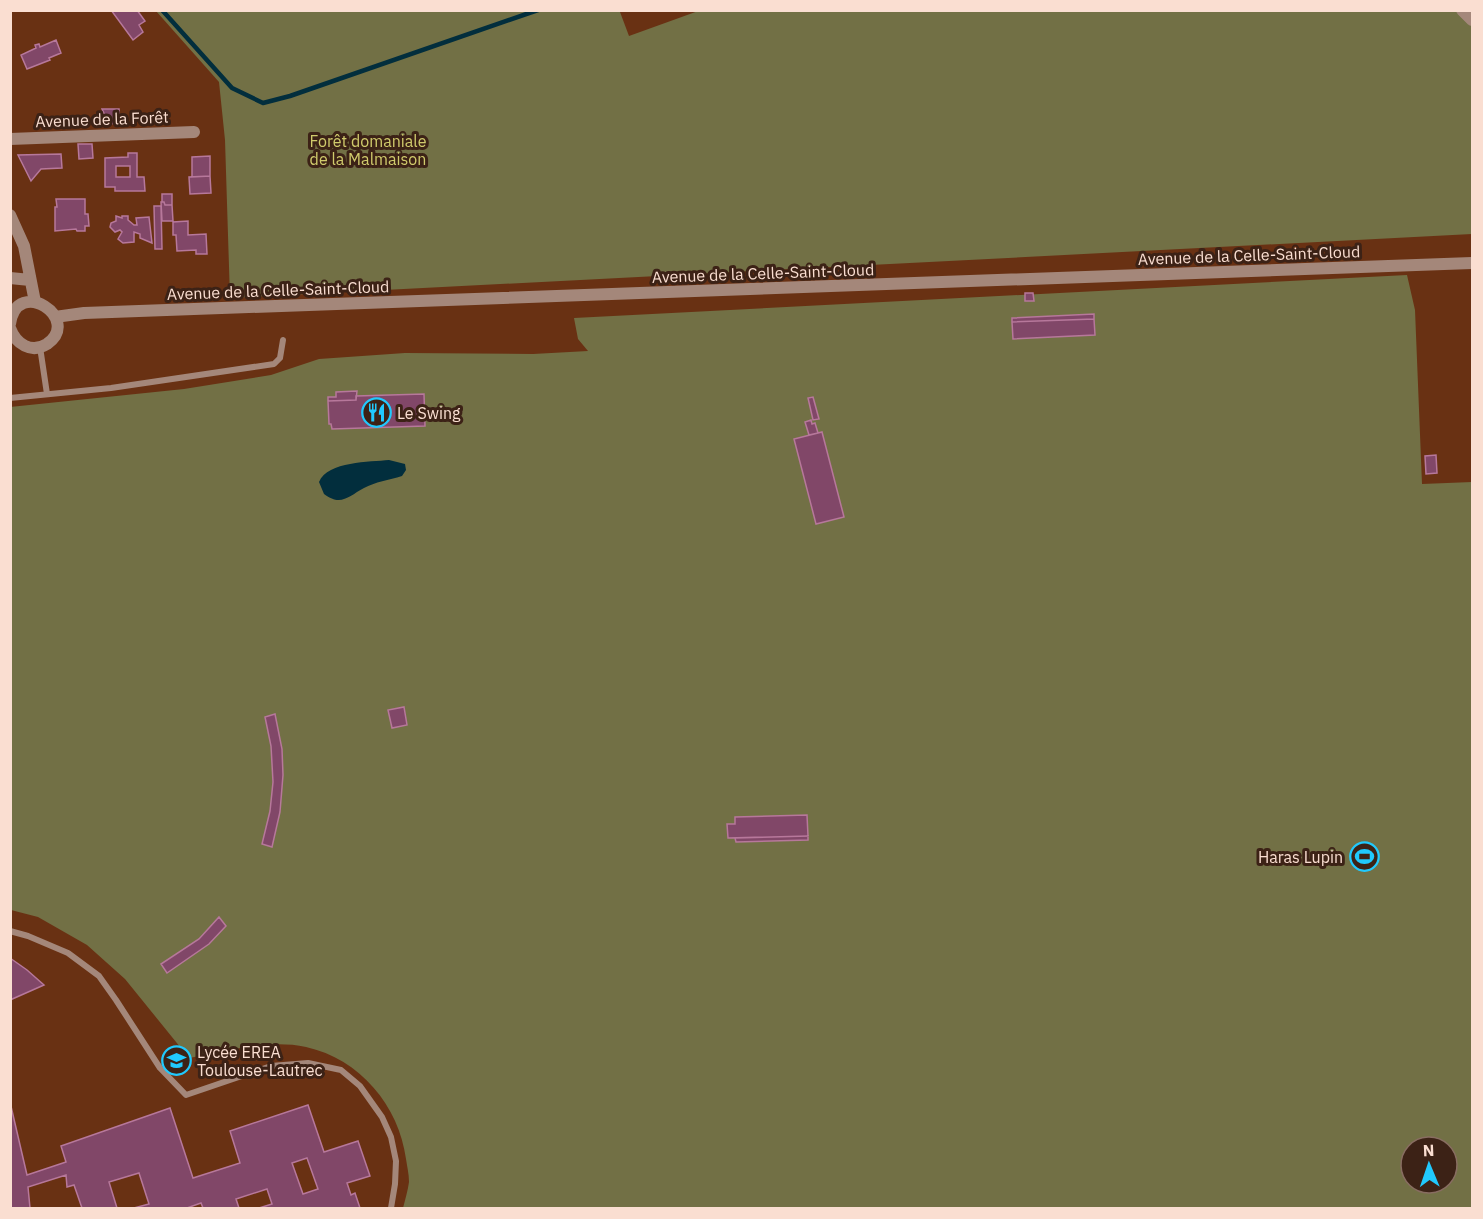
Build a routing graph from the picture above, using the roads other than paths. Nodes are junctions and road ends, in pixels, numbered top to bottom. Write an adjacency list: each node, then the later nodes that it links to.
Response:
1 (1462, 10): 2 (street)
2 (1473, 20)
3 (194, 132): 4 (street, Avenue de la Forêt)
4 (10, 139)
5 (10, 215): 8 (street)
6 (1473, 263): 10 (street, Avenue de la Celle-Saint-Cloud)
7 (10, 278): 8 (street)
8 (30, 280): 9 (street)
9 (35, 302): 10 (street); 11 (street)
10 (55, 317): 13 (street)
11 (11, 322): 13 (street)
12 (283, 340): 14 (lane)
13 (40, 347): 14 (lane)
14 (47, 394): 15 (lane)
15 (10, 399)
16 (10, 931): 17 (lane)
17 (391, 1209)

